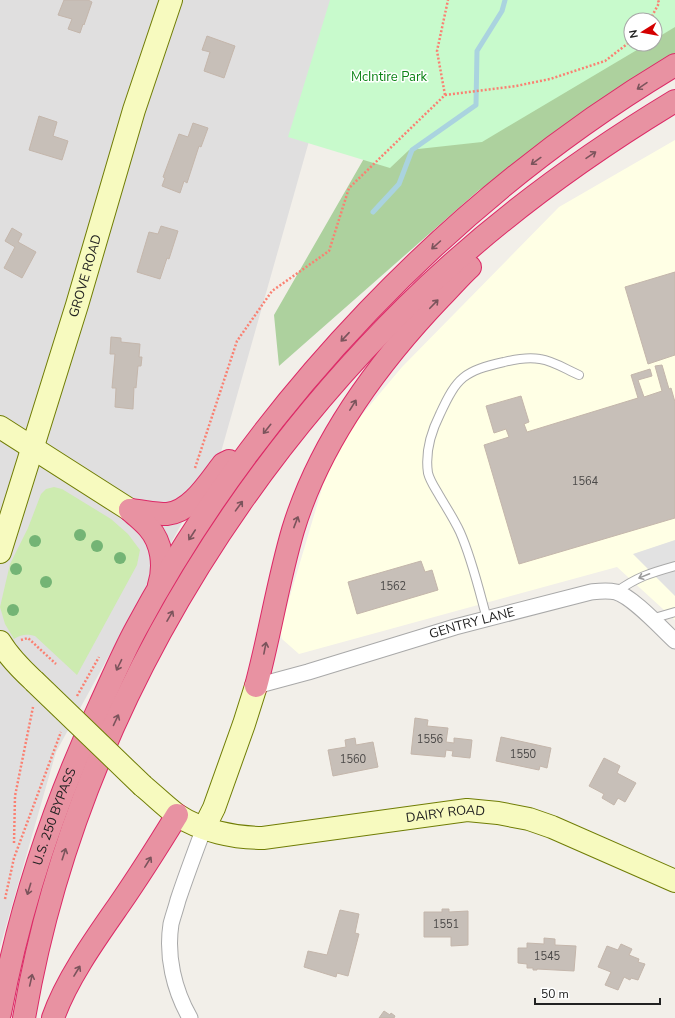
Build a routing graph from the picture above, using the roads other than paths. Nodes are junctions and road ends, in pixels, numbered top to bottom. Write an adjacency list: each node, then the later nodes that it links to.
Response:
1 (171, 0): 8 (street, GROVE ROAD)
2 (675, 65): 7 (highway, one-way to 7)
3 (675, 101): 4 (highway, one-way to 3)
4 (554, 182): 19 (highway, one-way to 4); 24 (highway, U.S. 250 BYPASS, one-way to 4)
5 (579, 375): 15 (lane)
6 (0, 427): 8 (street)
7 (252, 447): 9 (highway); 13 (highway, one-way to 13)
8 (33, 449): 9 (street); 10 (street, GROVE ROAD)
9 (130, 510): 13 (highway)
10 (0, 552)
11 (675, 566): 12 (lane, one-way to 12)
12 (616, 592): 15 (street, GENTRY LANE); 16 (street, GENTRY LANE)
13 (156, 594): 23 (highway, U.S. 250 BYPASS, one-way to 23)
14 (675, 612): 16 (lane)
15 (487, 619): 19 (street, GENTRY LANE)
16 (651, 619): 17 (street, GENTRY LANE)
17 (675, 641)
18 (0, 642): 20 (street, DAIRY ROAD, bridge)
19 (256, 686): 21 (street)
20 (177, 815): 21 (street, DAIRY ROAD); 25 (highway, one-way to 20)
21 (204, 828): 22 (street, DAIRY ROAD); 26 (street)
22 (675, 881)
23 (0, 1013)
24 (24, 1018)
25 (53, 1018)
26 (190, 1018)

